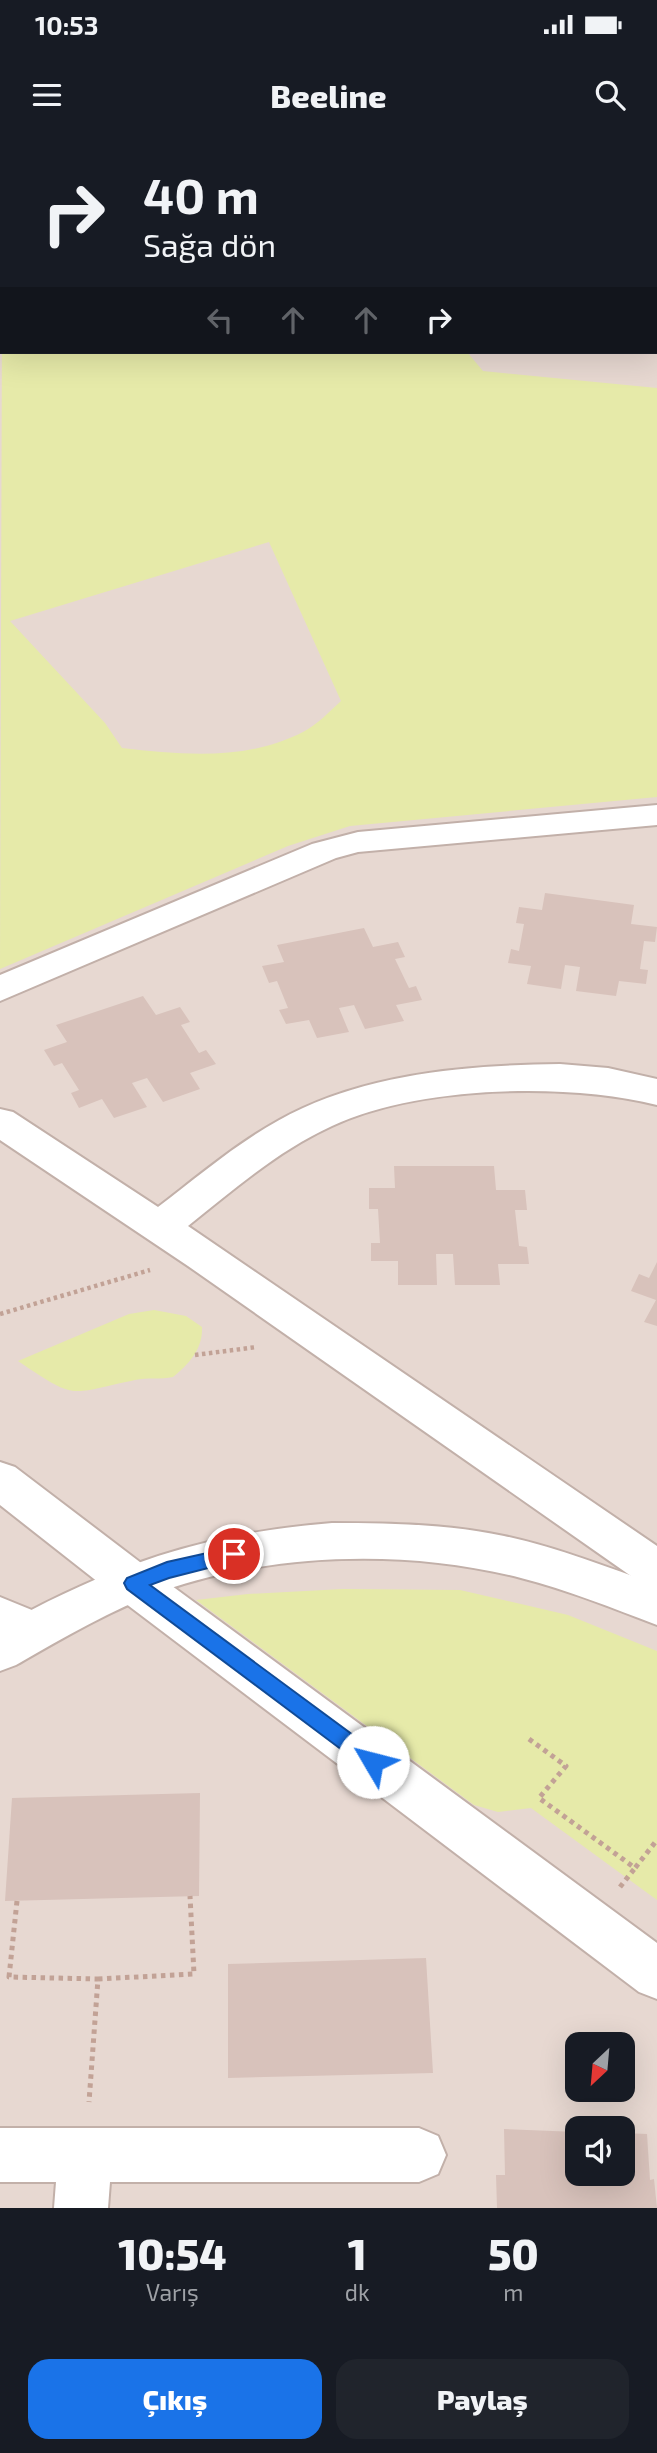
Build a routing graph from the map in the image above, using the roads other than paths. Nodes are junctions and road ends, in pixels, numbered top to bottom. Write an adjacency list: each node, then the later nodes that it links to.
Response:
1 (657, 815): 2 (street)
2 (0, 989)
3 (657, 1092): 5 (street)
4 (0, 1122): 5 (street)
5 (159, 1227): 7 (street)
6 (0, 1480): 8 (street)
7 (657, 1570)
8 (134, 1583): 9 (street); 10 (street); 11 (street)
9 (657, 1605)
10 (11, 1633)
11 (657, 1974)
12 (0, 2155): 13 (street)
13 (85, 2155): 14 (street); 15 (street)
14 (418, 2155)
15 (81, 2208)

